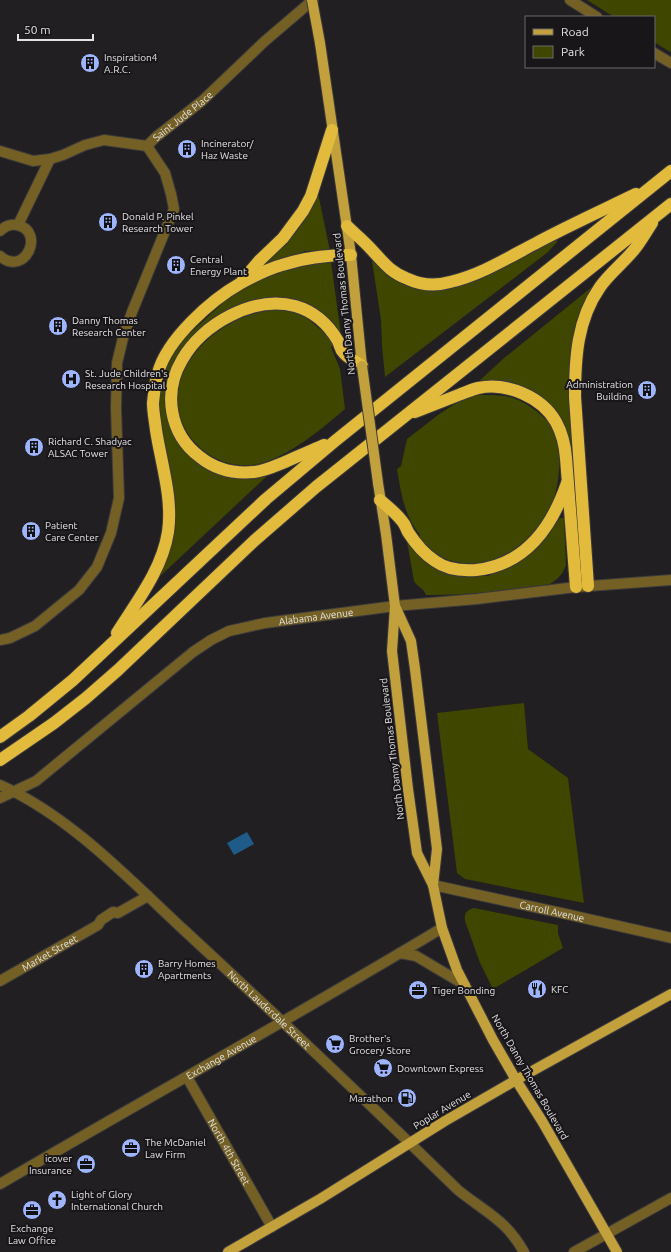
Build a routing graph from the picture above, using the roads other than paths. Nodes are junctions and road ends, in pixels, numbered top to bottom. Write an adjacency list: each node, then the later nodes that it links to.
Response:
1 (313, 0): 6 (main road, North Danny Thomas Boulevard, bridge); 7 (street, Saint Jude Place)
2 (570, 0): 3 (street)
3 (595, 16)
4 (655, 53): 5 (street)
5 (671, 63)
6 (332, 130): 15 (main road, North Danny Thomas Boulevard); 19 (highway)
7 (147, 146): 9 (street, Saint Jude Place); 28 (street)
8 (0, 151): 9 (street, Saint Jude Place)
9 (50, 159): 14 (street)
10 (671, 172): 11 (highway)
11 (655, 184): 15 (highway); 22 (highway)
12 (671, 204): 13 (highway)
13 (660, 213): 21 (highway); 26 (highway)
14 (18, 225): 16 (street); 18 (street)
15 (347, 226): 17 (main road, North Danny Thomas Boulevard)
16 (0, 231)
17 (351, 255): 19 (highway); 20 (main road, North Danny Thomas Boulevard)
18 (0, 256)
19 (240, 284): 29 (highway)
20 (362, 366): 22 (highway); 24 (main road, North Danny Thomas Boulevard, bridge)
21 (403, 417): 23 (highway); 31 (highway)
22 (335, 441): 29 (highway)
23 (568, 478): 24 (highway); 26 (highway)
24 (380, 500): 27 (main road, North Danny Thomas Boulevard)
25 (671, 580): 26 (street, Alabama Avenue)
26 (582, 586): 27 (street, Alabama Avenue)
27 (395, 606): 33 (street, Alabama Avenue); 35 (main road, North Danny Thomas Boulevard); 35 (main road, North Danny Thomas Boulevard)
28 (0, 640)
29 (106, 650): 30 (highway)
30 (0, 737)
31 (0, 760)
32 (0, 785): 33 (street, North Lauderdale Street)
33 (14, 791): 34 (street, Alabama Avenue); 36 (street, North Lauderdale Street)
34 (0, 798)
35 (433, 885): 37 (main road, North Danny Thomas Boulevard); 38 (street, Carroll Avenue)
36 (148, 896): 40 (street, Market Street); 43 (street, North Lauderdale Street)
37 (442, 928): 39 (street, Exchange Avenue); 41 (main road, North Danny Thomas Boulevard)
38 (671, 938)
39 (400, 953): 41 (street); 43 (street, Exchange Avenue)
40 (0, 981)
41 (466, 986): 45 (main road, North Danny Thomas Boulevard)
42 (671, 994): 45 (main road, Poplar Avenue)
43 (282, 1022): 44 (street, Exchange Avenue); 46 (street, North Lauderdale Street)
44 (187, 1077): 47 (street, Exchange Avenue); 49 (street, North 4th Street)
45 (516, 1080): 46 (main road, Poplar Avenue); 50 (main road, North Danny Thomas Boulevard)
46 (410, 1143): 49 (main road, Poplar Avenue); 52 (street, North Lauderdale Street)
47 (0, 1184)
48 (671, 1198): 50 (street)
49 (272, 1227): 51 (main road, Poplar Avenue)
50 (606, 1234): 53 (street); 54 (main road, North Danny Thomas Boulevard)
51 (228, 1252)
52 (524, 1252)
53 (574, 1252)
54 (617, 1252)

